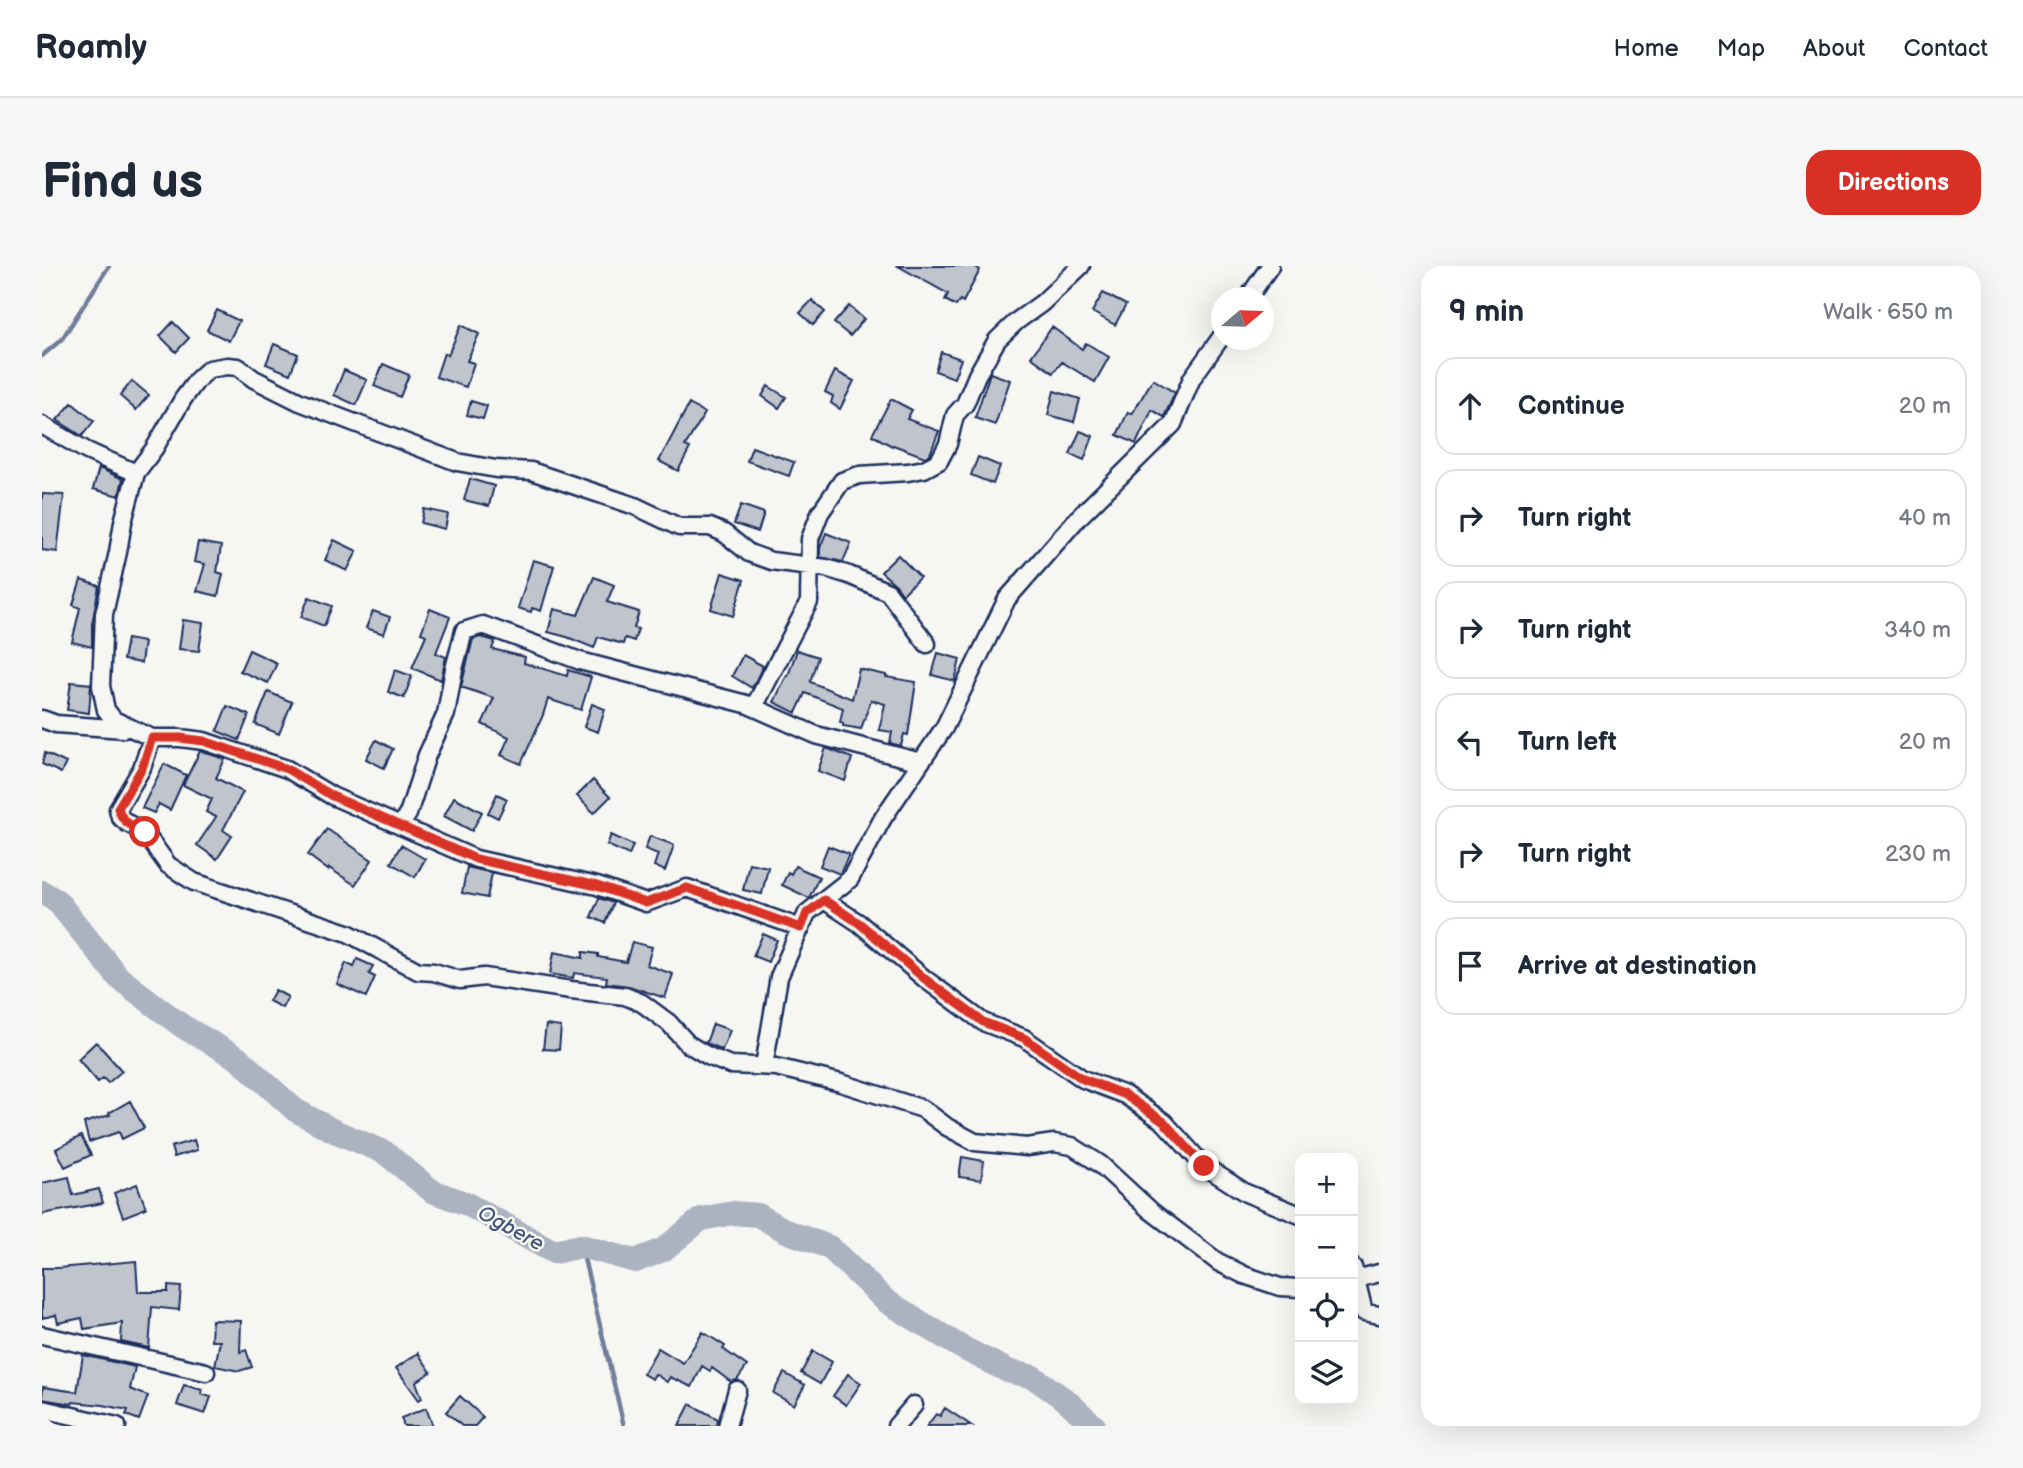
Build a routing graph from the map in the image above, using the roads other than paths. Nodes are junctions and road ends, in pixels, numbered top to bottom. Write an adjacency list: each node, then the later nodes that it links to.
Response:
1 (1081, 266): 7 (street)
2 (1270, 266): 3 (street)
3 (1256, 287)
4 (1212, 350): 13 (street)
5 (42, 425): 6 (street)
6 (136, 473): 7 (street); 11 (street)
7 (809, 565): 8 (street); 9 (street)
8 (927, 643)
9 (754, 707): 13 (street); 14 (street)
10 (42, 719): 11 (street)
11 (130, 729): 12 (street)
12 (152, 738): 14 (street); 17 (street)
13 (921, 762): 15 (street)
14 (400, 826): 16 (street)
15 (824, 900): 16 (street); 18 (street)
16 (801, 928): 17 (street)
17 (764, 1066): 22 (street)
18 (1295, 1213)
19 (1379, 1273): 20 (street)
20 (1358, 1275)
21 (1355, 1279): 23 (street)
22 (1295, 1288)
23 (1379, 1315)
24 (42, 1335): 25 (street)
25 (206, 1372)
26 (737, 1390): 30 (street)
27 (914, 1405): 31 (street)
28 (42, 1409): 29 (street)
29 (117, 1426)
30 (727, 1426)
31 (896, 1426)

